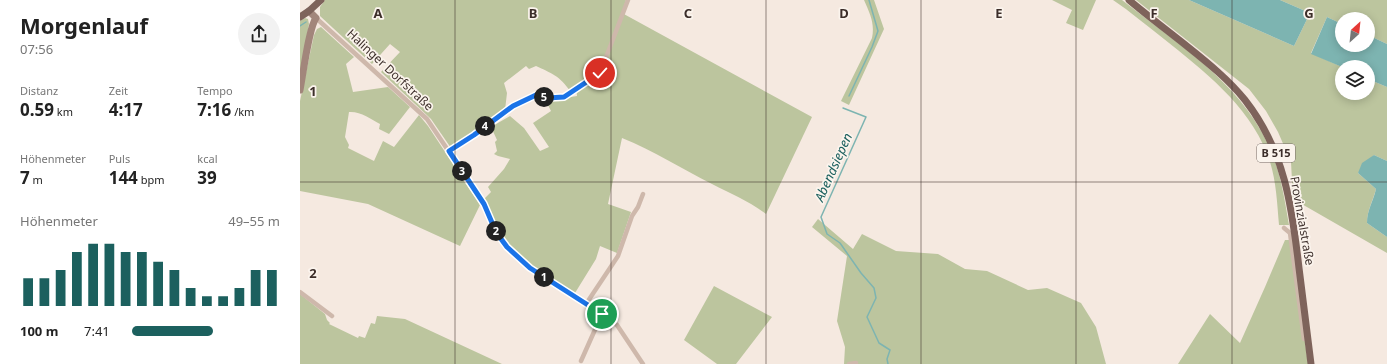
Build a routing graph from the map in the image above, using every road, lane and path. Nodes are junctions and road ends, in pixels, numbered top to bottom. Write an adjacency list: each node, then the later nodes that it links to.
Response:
1 (320, 0): 4 (main road)
2 (628, 0): 8 (street)
3 (1129, 0): 20 (main road, Provinzialstraße / B 515)
4 (309, 11): 5 (main road); 6 (street, Halinger Dorfstraße)
5 (300, 17)
6 (316, 18): 7 (street); 8 (street, Halinger Dorfstraße)
7 (300, 90)
8 (449, 151): 12 (street, Halinger Dorfstraße)
9 (642, 194): 12 (street)
10 (1284, 228): 19 (street, Provinzialstraße)
11 (300, 292): 14 (street)
12 (586, 304): 13 (street, Halinger Dorfstraße)
13 (602, 314): 15 (street); 17 (street, Halinger Dorfstraße)
14 (332, 316)
15 (581, 361)
16 (856, 363): 18 (street)
17 (643, 364)
18 (849, 364)
19 (1308, 364)
20 (1311, 364)

